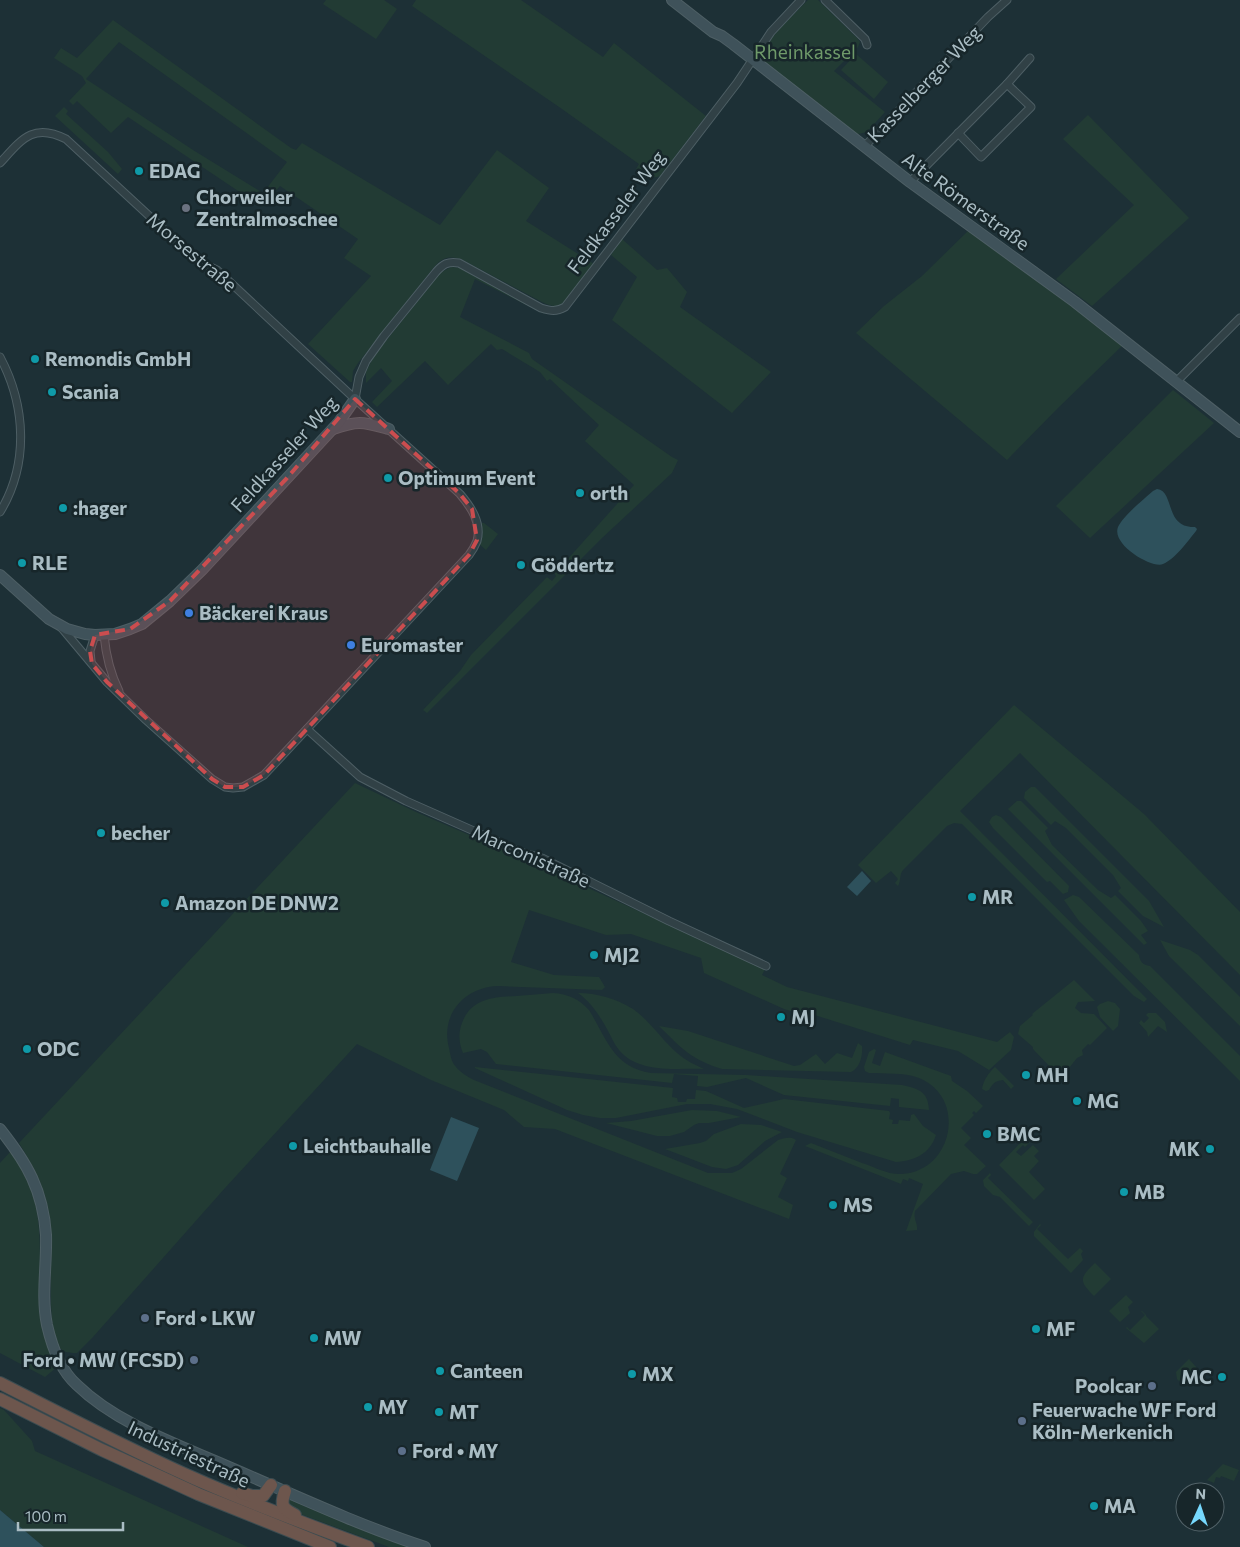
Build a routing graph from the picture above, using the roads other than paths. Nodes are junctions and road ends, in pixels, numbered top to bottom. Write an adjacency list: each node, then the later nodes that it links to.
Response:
1 (672, 0): 7 (street, Alte Römerstraße)
2 (801, 0): 7 (street, Feldkasseler Weg)
3 (825, 0): 5 (street)
4 (1007, 0): 10 (street, Kasselberger Weg)
5 (867, 45)
6 (1030, 58): 8 (street)
7 (753, 59): 10 (street, Alte Römerstraße); 16 (street, Feldkasseler Weg)
8 (1007, 84): 9 (street); 9 (street)
9 (958, 133): 12 (street)
10 (864, 147): 12 (street, Alte Römerstraße)
11 (0, 163): 16 (street, Morsestraße)
12 (910, 182): 15 (street, Alte Römerstraße)
13 (1240, 318): 15 (street)
14 (0, 357): 20 (street)
15 (1177, 381): 19 (street, Alte Römerstraße)
16 (355, 399): 17 (street); 18 (street, Feldkasseler Weg)
17 (389, 429): 18 (street); 26 (street)
18 (332, 430): 23 (street, Feldkasseler Weg)
19 (1240, 432)
20 (0, 512)
21 (0, 575): 22 (street, Feldkasseler Weg)
22 (60, 625): 23 (street, Feldkasseler Weg); 24 (street)
23 (100, 635): 24 (street); 25 (street)
24 (92, 664): 25 (street)
25 (123, 698): 26 (street)
26 (307, 729): 27 (street, Marconistraße)
27 (766, 966)
28 (0, 1129): 32 (street)
29 (0, 1383): 31 (highway, Industriestraße)
30 (0, 1399): 35 (highway, Industriestraße)
31 (189, 1476): 32 (highway); 34 (highway, Industriestraße)
32 (271, 1485): 33 (street)
33 (285, 1491): 34 (highway); 37 (street)
34 (336, 1535): 36 (highway, Industriestraße)
35 (330, 1547)
36 (368, 1547)
37 (425, 1547)

